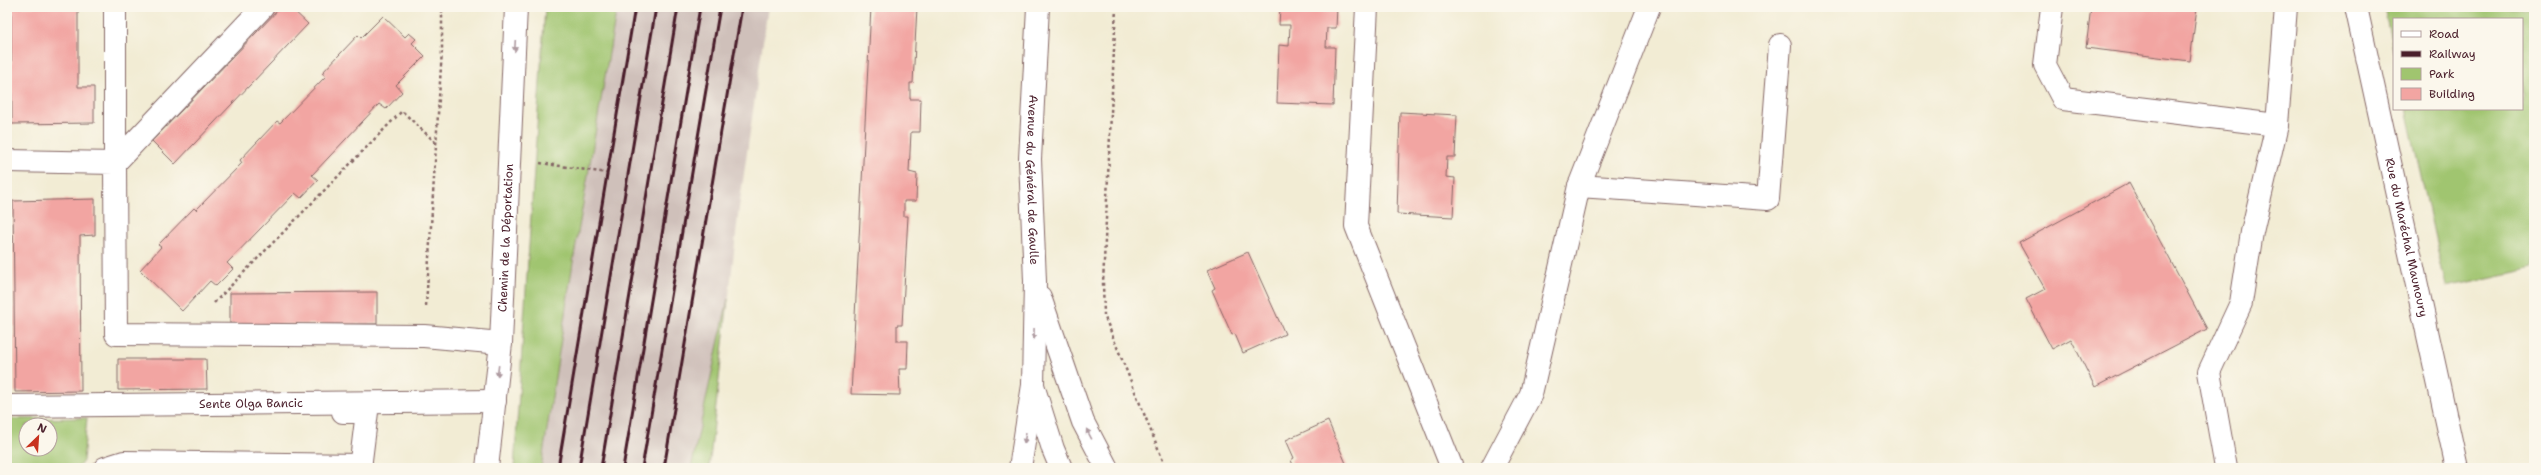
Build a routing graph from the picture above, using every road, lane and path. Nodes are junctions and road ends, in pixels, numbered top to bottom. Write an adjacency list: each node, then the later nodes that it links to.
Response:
1 (115, 7): 17 (street)
2 (262, 7): 17 (street)
3 (442, 7): 14 (path)
4 (516, 7): 15 (street, Chemin de la Déportation, one-way to 15)
5 (1038, 7): 20 (street, Avenue du Général de Gaulle)
6 (1116, 7): 34 (path)
7 (1367, 7): 35 (street)
8 (1649, 7): 19 (street)
9 (2052, 7): 13 (street)
10 (2286, 7): 13 (street)
11 (2356, 7): 38 (street, Rue du Maréchal Maunoury)
12 (1780, 45): 19 (street)
13 (2277, 125): 37 (street)
14 (435, 142): 21 (path); 22 (path)
15 (509, 159): 18 (path); 23 (street, Chemin de la Déportation)
16 (7, 161): 17 (street)
17 (115, 163): 21 (street)
18 (607, 173)
19 (1578, 186): 36 (street)
20 (1035, 281): 24 (street, Avenue du Général de Gaulle, one-way to 24); 33 (street, Avenue du Général de Gaulle, one-way to 20)
21 (182, 336): 22 (street)
22 (424, 336): 23 (street)
23 (501, 344): 25 (street, Chemin de la Déportation, one-way to 25)
24 (1033, 385): 31 (street, Avenue du Général de Gaulle, one-way to 31); 32 (street, Avenue du Général de Gaulle)
25 (495, 401): 26 (street, Sente Olga Bancic); 30 (street, Chemin de la Déportation)
26 (7, 406)
27 (129, 412): 28 (street)
28 (360, 466): 29 (street)
29 (105, 468)
30 (487, 468)
31 (1020, 468)
32 (1061, 468)
33 (1107, 468)
34 (1166, 468)
35 (1452, 468)
36 (1492, 468)
37 (2226, 468)
38 (2457, 468)

